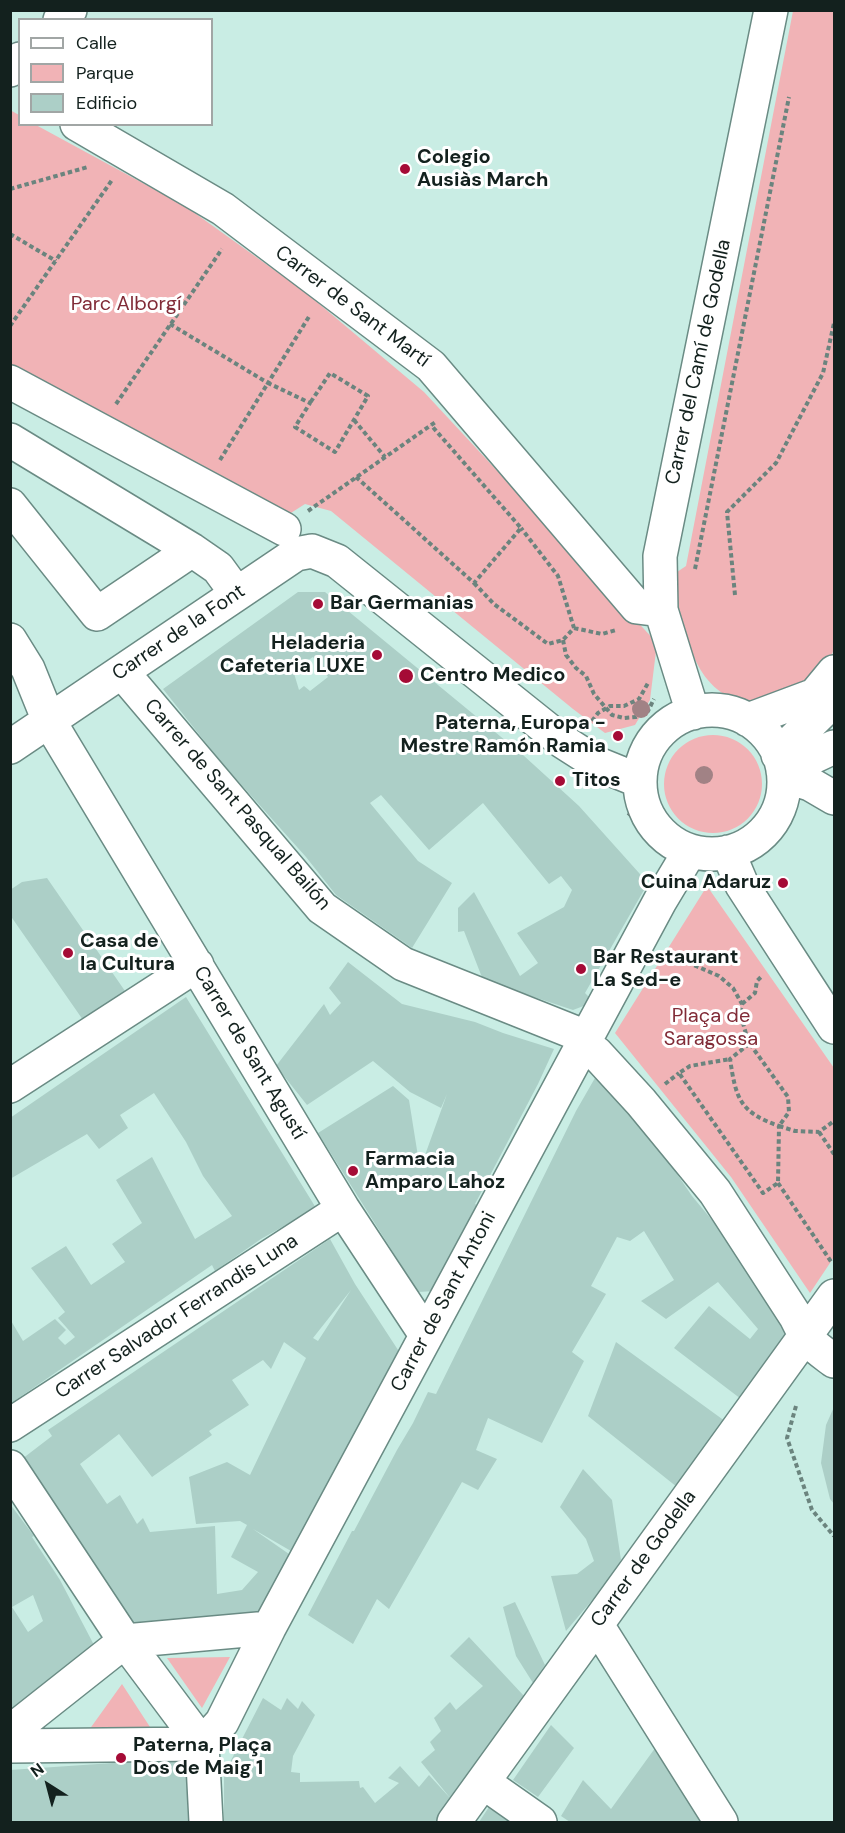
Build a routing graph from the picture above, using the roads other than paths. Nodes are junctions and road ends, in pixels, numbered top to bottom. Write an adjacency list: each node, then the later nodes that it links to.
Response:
1 (771, 10): 9 (street, Carrer del Camí de Godella)
2 (79, 126): 9 (street, Carrer de Sant Martí)
3 (10, 382): 6 (street)
4 (10, 440): 7 (street)
5 (10, 506): 7 (street)
6 (284, 529)
7 (192, 550): 8 (street)
8 (237, 594): 11 (street, Carrer de la Font); 20 (street, Carrer de la Font)
9 (661, 610): 14 (street, Carrer del Camí de Godella)
10 (10, 640): 16 (street, Carrer de Sant Agustí)
11 (122, 672): 16 (street, Carrer de la Font); 26 (street, Carrer de Sant Pasqual Bailón)
12 (834, 672): 15 (street)
13 (834, 700): 19 (street)
14 (693, 713): 15 (street); 20 (street)
15 (748, 720): 19 (street)
16 (49, 721): 17 (street, Carrer de la Font); 24 (street, Carrer de Sant Agustí)
17 (10, 747)
18 (834, 747): 19 (street)
19 (782, 767): 21 (street); 23 (street)
20 (640, 781): 22 (street)
21 (834, 798)
22 (675, 849): 23 (street); 26 (street, Carrer de Sant Antoni)
23 (728, 852): 25 (street)
24 (197, 965): 27 (street); 28 (street, Carrer de Sant Agustí)
25 (834, 1027)
26 (584, 1041): 30 (street, Carrer de Sant Antoni); 31 (street)
27 (10, 1086)
28 (343, 1209): 30 (street, Carrer de Sant Agustí); 33 (street, Carrer Salvador Ferrandis Luna)
29 (834, 1296): 31 (street, Carrer de Godella)
30 (426, 1335): 36 (street, Carrer de Sant Antoni)
31 (805, 1336): 32 (street); 35 (street, Carrer de Godella)
32 (834, 1361)
33 (10, 1425)
34 (10, 1467): 37 (street)
35 (597, 1625): 41 (street, Carrer de Godella); 45 (street)
36 (269, 1628): 37 (street); 39 (street, Carrer de Sant Antoni)
37 (125, 1641): 38 (street); 39 (street)
38 (10, 1732)
39 (202, 1744): 40 (street); 42 (street)
40 (10, 1746)
41 (483, 1782): 43 (street, Carrer de Godella); 44 (street)
42 (206, 1822)
43 (454, 1822)
44 (540, 1822)
45 (721, 1822)

